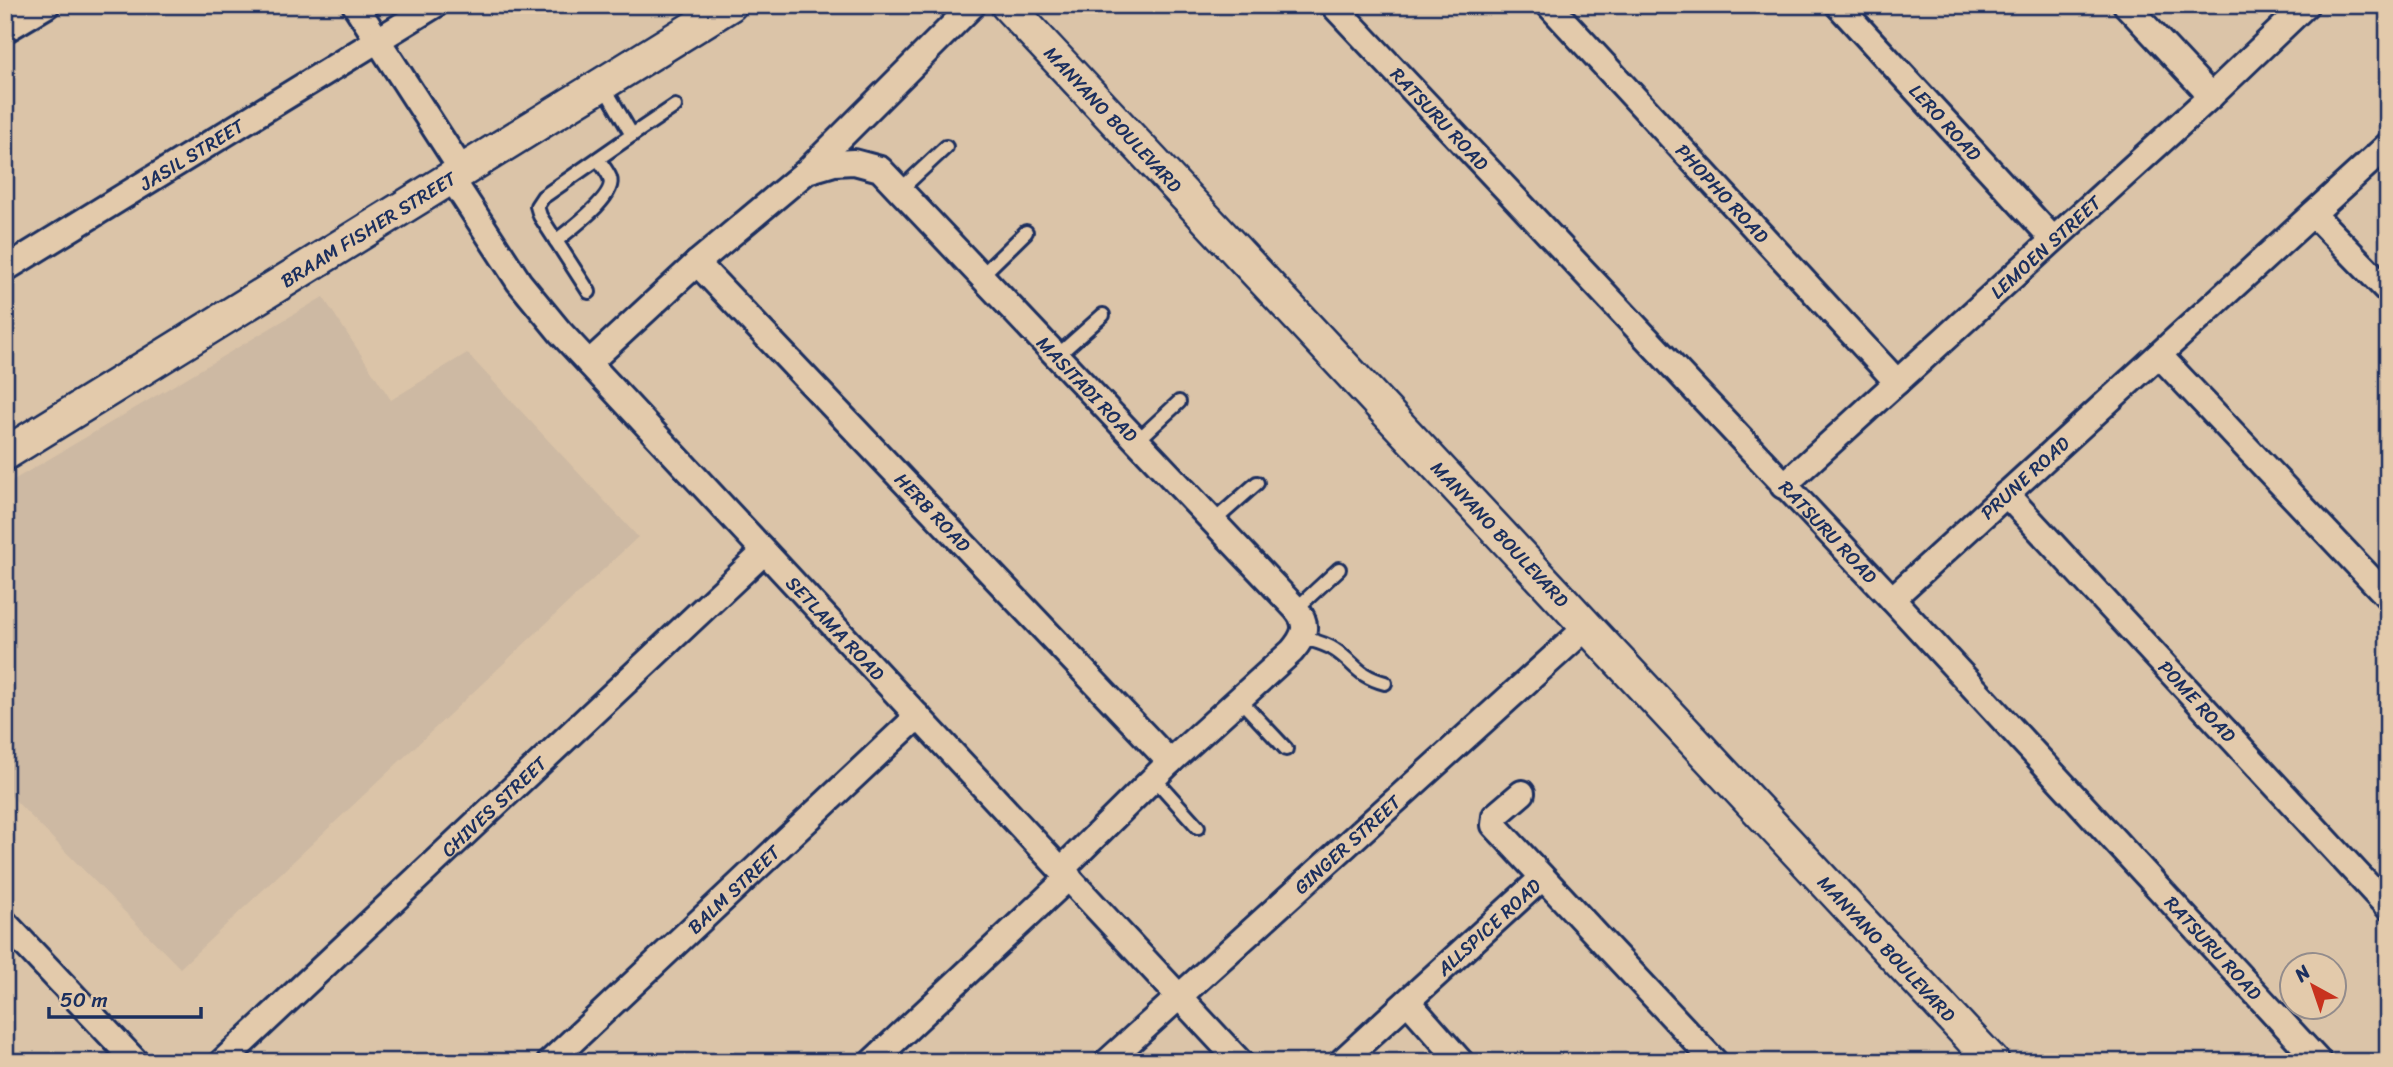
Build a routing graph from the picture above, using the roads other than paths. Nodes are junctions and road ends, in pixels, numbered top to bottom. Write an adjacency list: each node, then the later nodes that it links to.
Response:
1 (47, 5): 12 (street)
2 (355, 5): 13 (street, SETLAMA ROAD)
3 (435, 5): 13 (street, JASIL STREET)
4 (730, 5): 14 (street, BRAAM FISHER STREET)
5 (973, 5): 21 (street)
6 (1007, 5): 50 (street, MANYANO BOULEVARD)
7 (1333, 5): 42 (street, RATSURU ROAD)
8 (1549, 5): 37 (street, PHOPHO ROAD)
9 (1838, 5): 26 (street, LERO ROAD)
10 (2126, 5): 15 (street)
11 (2306, 5): 15 (street, LEMOEN STREET)
12 (5, 30)
13 (379, 40): 22 (street, SETLAMA ROAD); 29 (street, JASIL STREET)
14 (603, 84): 17 (lane); 22 (street, BRAAM FISHER STREET)
15 (2211, 96): 26 (street, LEMOEN STREET)
16 (675, 106): 17 (lane)
17 (632, 135): 20 (lane)
18 (2388, 145): 24 (street, PRUNE ROAD)
19 (946, 147): 23 (lane)
20 (598, 159): 27 (lane); 27 (lane)
21 (807, 171): 23 (street, MASITADI ROAD); 28 (street, MASITADI ROAD)
22 (457, 175): 36 (street, SETLAMA ROAD); 40 (street, BRAAM FISHER STREET)
23 (900, 190): 30 (street, MASITADI ROAD)
24 (2313, 214): 31 (street); 34 (street, PRUNE ROAD)
25 (1026, 232): 30 (lane)
26 (2053, 239): 37 (street, LEMOEN STREET)
27 (556, 241): 32 (lane)
28 (697, 263): 36 (street, MASITADI ROAD); 56 (street, HERB ROAD)
29 (5, 269)
30 (981, 275): 35 (street, MASITADI ROAD)
31 (2388, 291)
32 (589, 292)
33 (1103, 315): 35 (lane)
34 (2159, 355): 43 (street, PRUNE ROAD); 47 (street)
35 (1057, 356): 39 (street, MASITADI ROAD)
36 (589, 363): 45 (street, SETLAMA ROAD)
37 (1897, 382): 42 (street, LEMOEN STREET)
38 (1179, 402): 39 (lane)
39 (1137, 441): 44 (street, MASITADI ROAD)
40 (5, 454)
41 (1257, 483): 44 (lane)
42 (1783, 486): 48 (street, RATSURU ROAD)
43 (2006, 494): 48 (street, PRUNE ROAD); 61 (street, POME ROAD)
44 (1214, 522): 49 (street, MASITADI ROAD)
45 (764, 552): 54 (street, SETLAMA ROAD); 66 (street, CHIVES STREET)
46 (1339, 569): 49 (lane)
47 (2388, 597)
48 (1892, 599): 75 (street, RATSURU ROAD)
49 (1296, 609): 51 (street, MASITADI ROAD)
50 (1587, 626): 63 (street, GINGER STREET); 74 (street, MANYANO BOULEVARD)
51 (1303, 638): 52 (lane); 53 (street)
52 (1385, 683)
53 (1239, 699): 55 (lane); 56 (street)
54 (918, 716): 59 (street, SETLAMA ROAD); 67 (street, BALM STREET)
55 (1286, 749)
56 (1162, 770): 58 (lane); 59 (street)
57 (1522, 793): 60 (street)
58 (1198, 827)
59 (1065, 873): 63 (street, SETLAMA ROAD); 68 (street)
60 (1542, 878): 64 (street, ALLSPICE ROAD); 73 (street, ALLSPICE ROAD)
61 (2388, 907)
62 (5, 923): 65 (street)
63 (1178, 996): 69 (street, GINGER STREET); 70 (street, SETLAMA ROAD)
64 (1408, 1002): 71 (street, ALLSPICE ROAD); 72 (street)
65 (136, 1062)
66 (222, 1062)
67 (550, 1062)
68 (872, 1062)
69 (1107, 1062)
70 (1240, 1062)
71 (1341, 1062)
72 (1461, 1062)
73 (1715, 1062)
74 (1993, 1062)
75 (2319, 1062)

